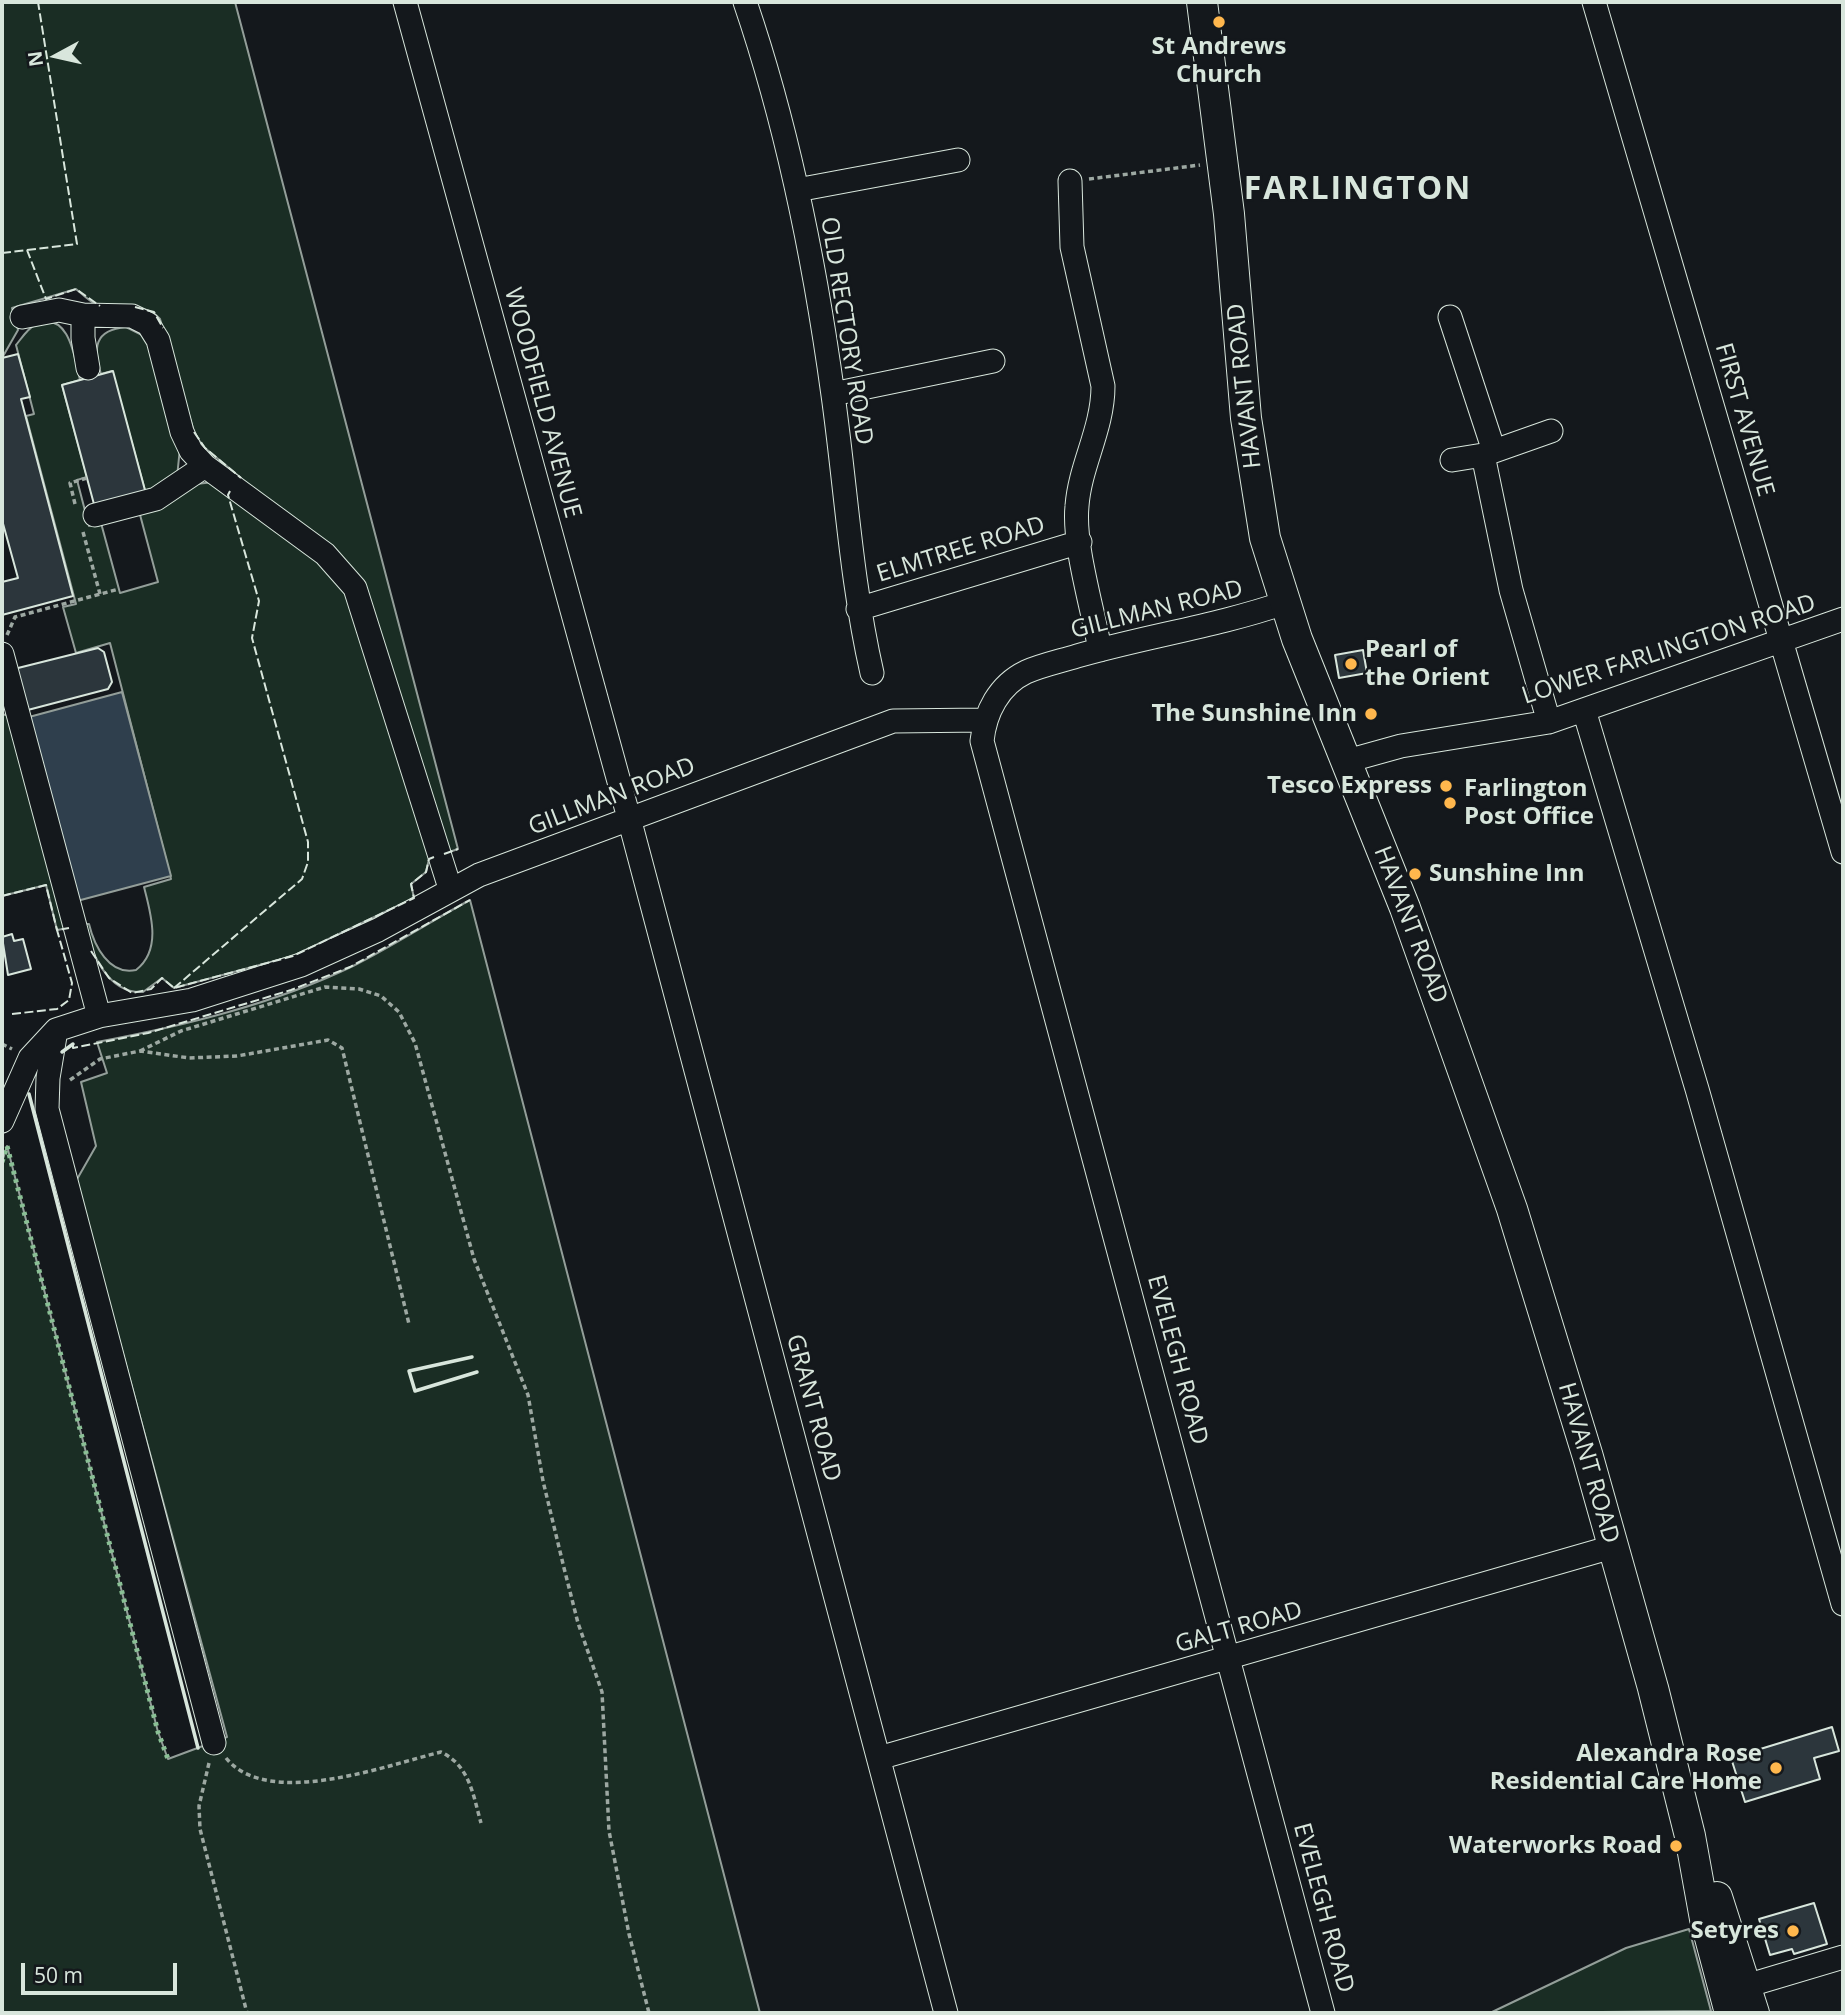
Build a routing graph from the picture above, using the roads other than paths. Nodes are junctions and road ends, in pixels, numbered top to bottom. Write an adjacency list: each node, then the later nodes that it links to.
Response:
1 (405, 2): 31 (street, WOODFIELD AVENUE)
2 (745, 2): 7 (street, OLD RECTORY ROAD)
3 (1202, 2): 20 (main road, HAVANT ROAD)
4 (1594, 2): 23 (street, FIRST AVENUE)
5 (958, 160): 7 (street)
6 (1070, 181): 19 (street)
7 (797, 190): 13 (street, OLD RECTORY ROAD)
8 (83, 315): 9 (street); 12 (street); 17 (street)
9 (22, 317)
10 (1450, 317): 15 (street)
11 (993, 361): 13 (street)
12 (88, 368)
13 (833, 394): 21 (street, OLD RECTORY ROAD)
14 (1550, 431): 15 (street)
15 (1489, 453): 16 (street); 29 (street)
16 (1452, 460)
17 (205, 466): 18 (street); 33 (street)
18 (95, 515)
19 (1080, 542): 21 (street, ELMTREE ROAD); 25 (street)
20 (1284, 603): 25 (street, GILLMAN ROAD); 30 (main road, HAVANT ROAD)
21 (858, 609): 26 (street, OLD RECTORY ROAD)
22 (1843, 619): 23 (street, LOWER FARLINGTON ROAD)
23 (1782, 643): 27 (street, LOWER FARLINGTON ROAD); 32 (street, FIRST AVENUE)
24 (4, 646): 34 (street)
25 (1100, 650): 28 (street, GILLMAN ROAD)
26 (872, 673)
27 (1584, 710): 29 (street, LOWER FARLINGTON ROAD); 38 (street)
28 (985, 720): 31 (street, GILLMAN ROAD); 39 (street, EVELEGH ROAD)
29 (1549, 722): 30 (street, LOWER FARLINGTON ROAD)
30 (1347, 761): 37 (main road, HAVANT ROAD)
31 (629, 818): 33 (street, GILLMAN ROAD); 41 (street, GRANT ROAD)
32 (1843, 852)
33 (450, 888): 34 (street, GILLMAN ROAD)
34 (99, 1016): 35 (street, GILLMAN ROAD)
35 (56, 1030): 36 (street, GILLMAN ROAD); 40 (street)
36 (2, 1121)
37 (1612, 1547): 39 (street, GALT ROAD); 42 (main road, HAVANT ROAD)
38 (1843, 1604)
39 (1230, 1658): 41 (street, GALT ROAD); 46 (street, EVELEGH ROAD)
40 (214, 1743)
41 (879, 1758): 45 (street, GRANT ROAD)
42 (1690, 1836): 44 (main road, HAVANT ROAD); 47 (main road, HAVANT ROAD)
43 (1843, 1957): 44 (street)
44 (1750, 2000)
45 (946, 2013)
46 (1323, 2013)
47 (1730, 2013)

